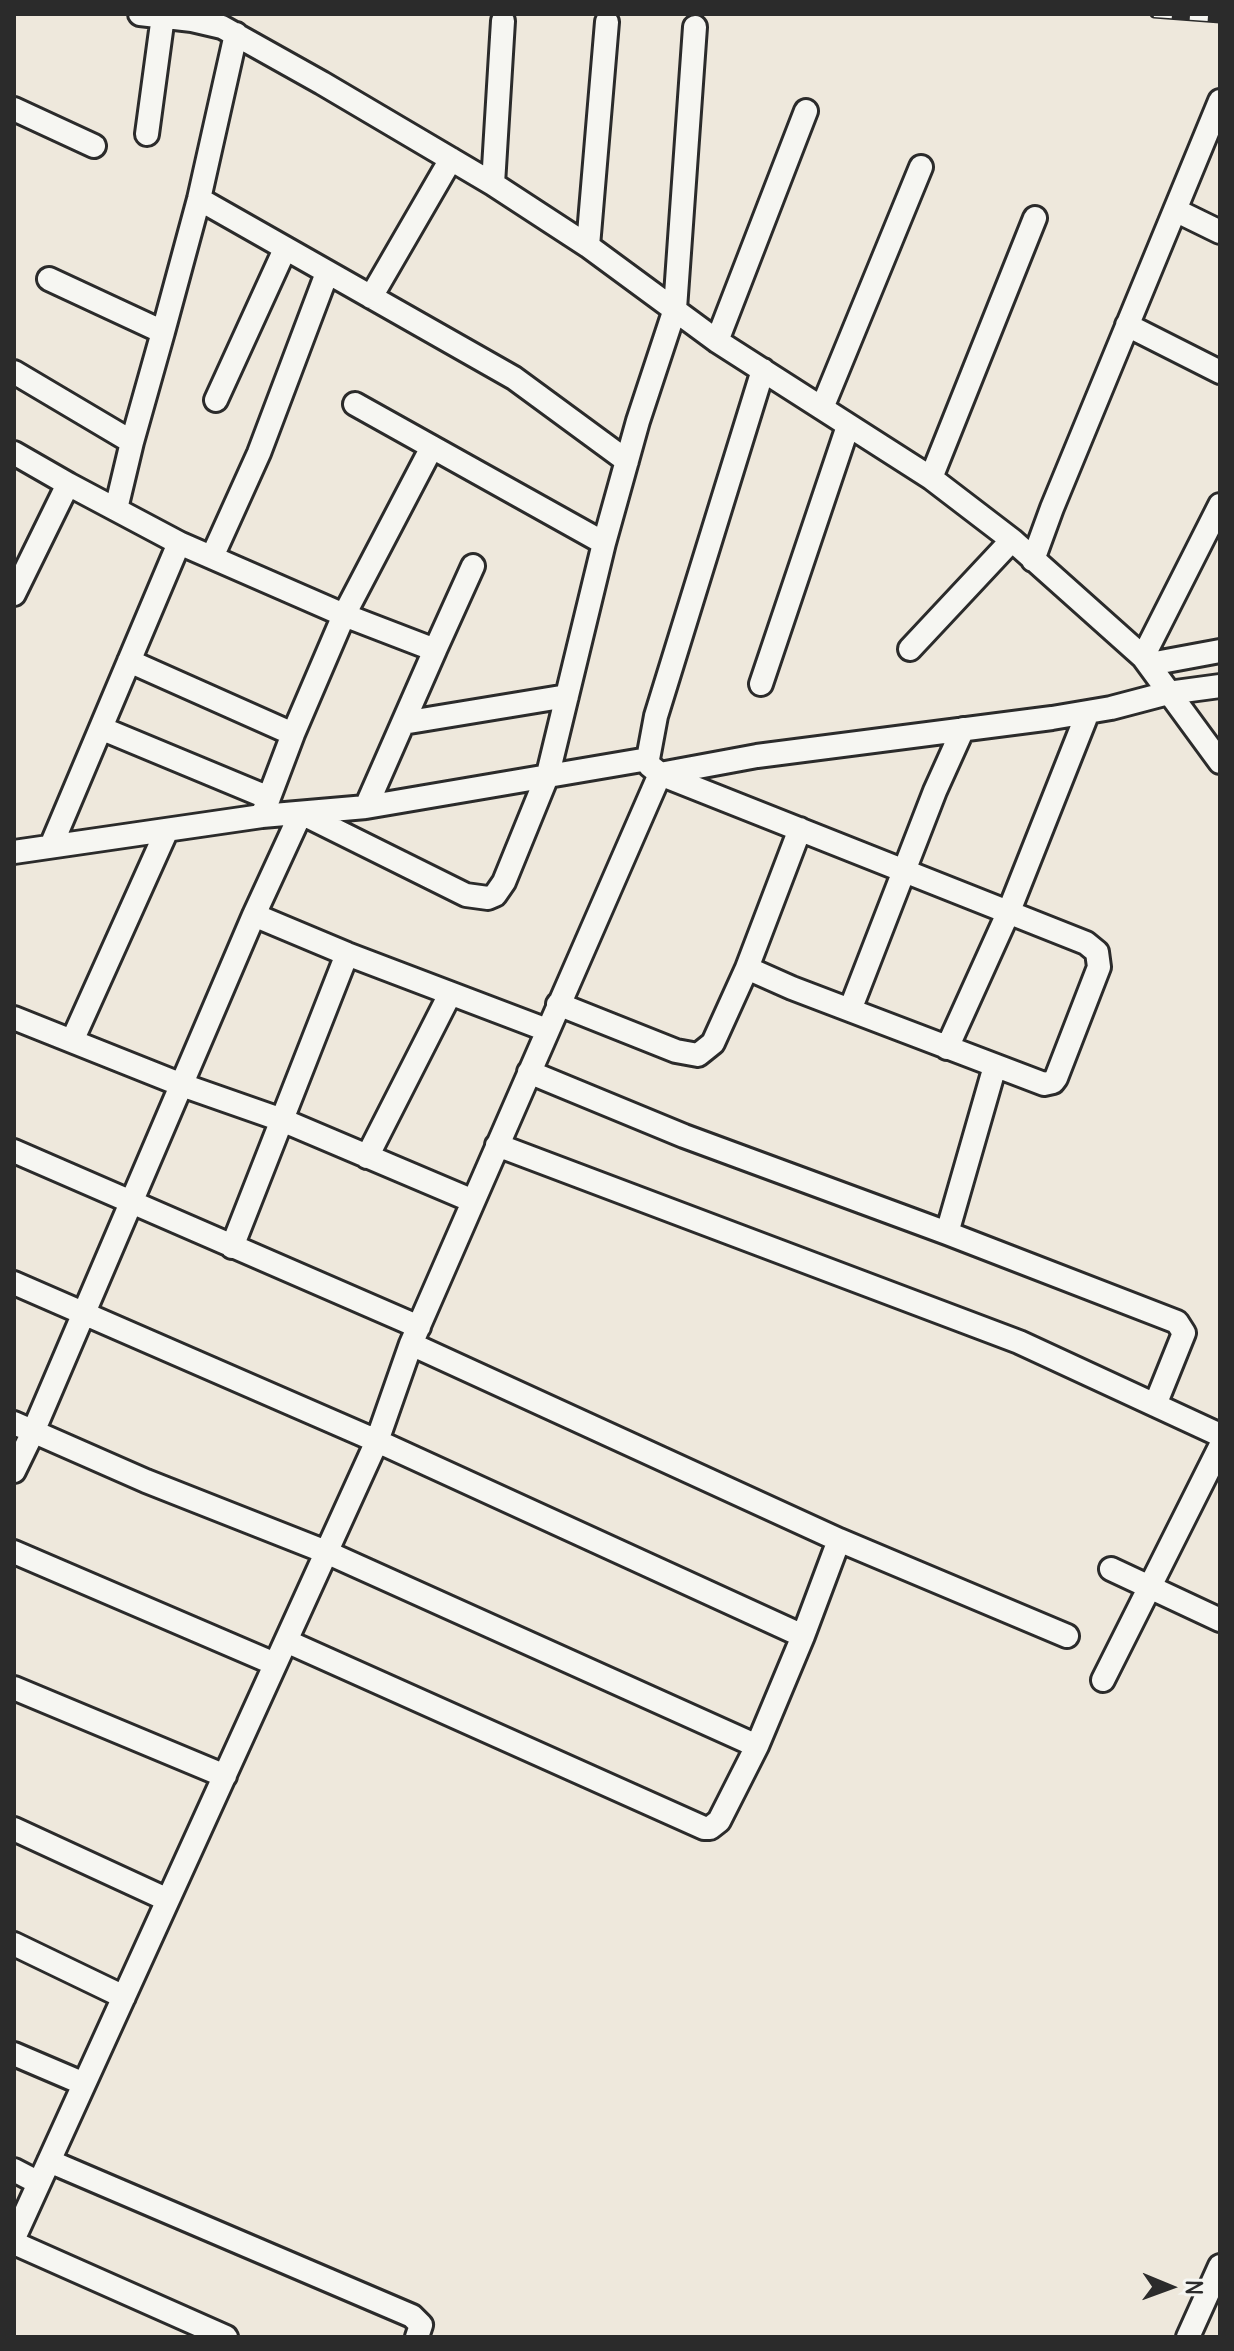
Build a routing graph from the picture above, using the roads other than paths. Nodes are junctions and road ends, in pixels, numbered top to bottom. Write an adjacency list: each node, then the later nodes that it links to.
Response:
1 (140, 14): 2 (street)
2 (163, 16): 6 (street); 10 (street)
3 (503, 21): 14 (street)
4 (607, 22): 19 (street)
5 (695, 27): 24 (street)
6 (236, 34): 12 (street); 15 (street)
7 (1220, 101): 16 (street)
8 (14, 109): 11 (street)
9 (806, 111): 27 (street)
10 (147, 134)
11 (94, 146)
12 (451, 159): 14 (street); 23 (street)
13 (921, 167): 33 (street)
14 (493, 184): 19 (street)
15 (199, 199): 20 (street); 26 (street)
16 (1175, 210): 18 (street); 25 (street)
17 (1035, 218): 39 (street)
18 (1220, 232)
19 (588, 246): 24 (street)
20 (285, 249): 21 (street); 31 (street)
21 (327, 273): 23 (street); 46 (street)
22 (49, 279): 26 (street)
23 (371, 297): 38 (street)
24 (675, 309): 27 (street); 38 (street)
25 (1127, 325): 30 (street); 47 (street)
26 (163, 332): 35 (street)
27 (717, 341): 28 (street)
28 (763, 370): 33 (street); 66 (street)
29 (14, 372): 35 (street)
30 (1220, 372)
31 (216, 400)
32 (355, 404): 36 (street)
33 (822, 408): 34 (street)
34 (848, 426): 39 (street); 56 (street)
35 (132, 442): 42 (street)
36 (432, 447): 45 (street); 50 (street)
37 (14, 453): 40 (street)
38 (627, 461): 45 (street)
39 (931, 478): 43 (street)
40 (68, 484): 42 (street); 49 (street)
41 (1219, 508): 55 (street)
42 (116, 509): 44 (street)
43 (1012, 540): 47 (street); 51 (street)
44 (179, 543): 46 (street); 54 (street)
45 (604, 543): 58 (street)
46 (212, 557): 50 (street)
47 (1033, 560): 55 (street)
48 (473, 566): 52 (street)
49 (14, 594)
50 (344, 615): 52 (street); 64 (street)
51 (910, 649)
52 (435, 650): 60 (street)
53 (1220, 651): 55 (street)
54 (129, 661): 61 (street); 64 (street)
55 (1157, 675): 57 (street); 59 (street); 63 (street)
56 (761, 684)
57 (1220, 686)
58 (567, 696): 60 (street); 67 (street)
59 (1088, 712): 62 (street); 76 (street)
60 (403, 723): 69 (street)
61 (103, 729): 68 (street); 73 (street)
62 (963, 729): 66 (street); 75 (street)
63 (1210, 733): 65 (street)
64 (293, 734): 68 (street)
65 (1220, 762)
66 (654, 766): 67 (street); 71 (street); 81 (street)
67 (548, 774): 69 (street); 70 (street)
68 (266, 807): 70 (street); 72 (street)
69 (366, 807): 70 (street)
70 (301, 813): 77 (street)
71 (800, 829): 75 (street); 79 (street)
72 (167, 830): 73 (street); 85 (street)
73 (51, 846): 74 (street)
74 (14, 852)
75 (905, 872): 76 (street); 82 (street)
76 (1009, 911): 86 (street); 87 (street)
77 (254, 915): 78 (street); 89 (street)
78 (347, 954): 80 (street); 90 (street)
79 (747, 968): 81 (street); 82 (street)
80 (450, 994): 84 (street); 93 (street)
81 (558, 1004): 84 (street)
82 (850, 1010): 86 (street)
83 (14, 1018): 85 (street)
84 (547, 1030): 88 (street)
85 (72, 1041): 89 (street)
86 (947, 1048): 87 (street)
87 (995, 1066): 96 (street)
88 (529, 1072): 91 (street); 96 (street)
89 (182, 1085): 90 (street); 95 (street)
90 (282, 1120): 93 (street); 97 (street)
91 (497, 1145): 94 (street); 101 (street)
92 (14, 1151): 95 (street)
93 (367, 1157): 94 (street)
94 (473, 1201): 100 (street)
95 (130, 1202): 97 (street); 99 (street)
96 (947, 1233): 101 (street)
97 (232, 1247): 100 (street)
98 (14, 1283): 99 (street)
99 (83, 1313): 102 (street); 104 (street)
100 (415, 1336): 104 (street); 107 (street)
101 (1155, 1405): 103 (street)
102 (24, 1427): 106 (street); 109 (street)
103 (1220, 1435)
104 (377, 1441): 109 (street); 113 (street)
105 (1220, 1447): 111 (street)
106 (14, 1471)
107 (839, 1540): 113 (street); 114 (street)
108 (14, 1552): 116 (street)
109 (326, 1552): 115 (street); 119 (street)
110 (1111, 1569): 111 (street)
111 (1149, 1587): 112 (street); 117 (street)
112 (1220, 1620)
113 (803, 1636): 119 (street)
114 (1067, 1636)
115 (286, 1641): 116 (street); 119 (street)
116 (275, 1664): 120 (street)
117 (1103, 1680)
118 (14, 1688): 120 (street)
119 (757, 1746)
120 (225, 1776): 122 (street)
121 (14, 1829): 122 (street)
122 (168, 1900): 124 (street)
123 (14, 1944): 124 (street)
124 (124, 1997): 126 (street)
125 (14, 2054): 126 (street)
126 (82, 2083): 127 (street)
127 (49, 2161): 129 (street); 133 (street)
128 (14, 2170): 129 (street)
129 (39, 2183): 130 (street)
130 (14, 2241): 132 (street)
131 (1220, 2266): 134 (street)
132 (226, 2337)
133 (417, 2337)
134 (1188, 2337)

